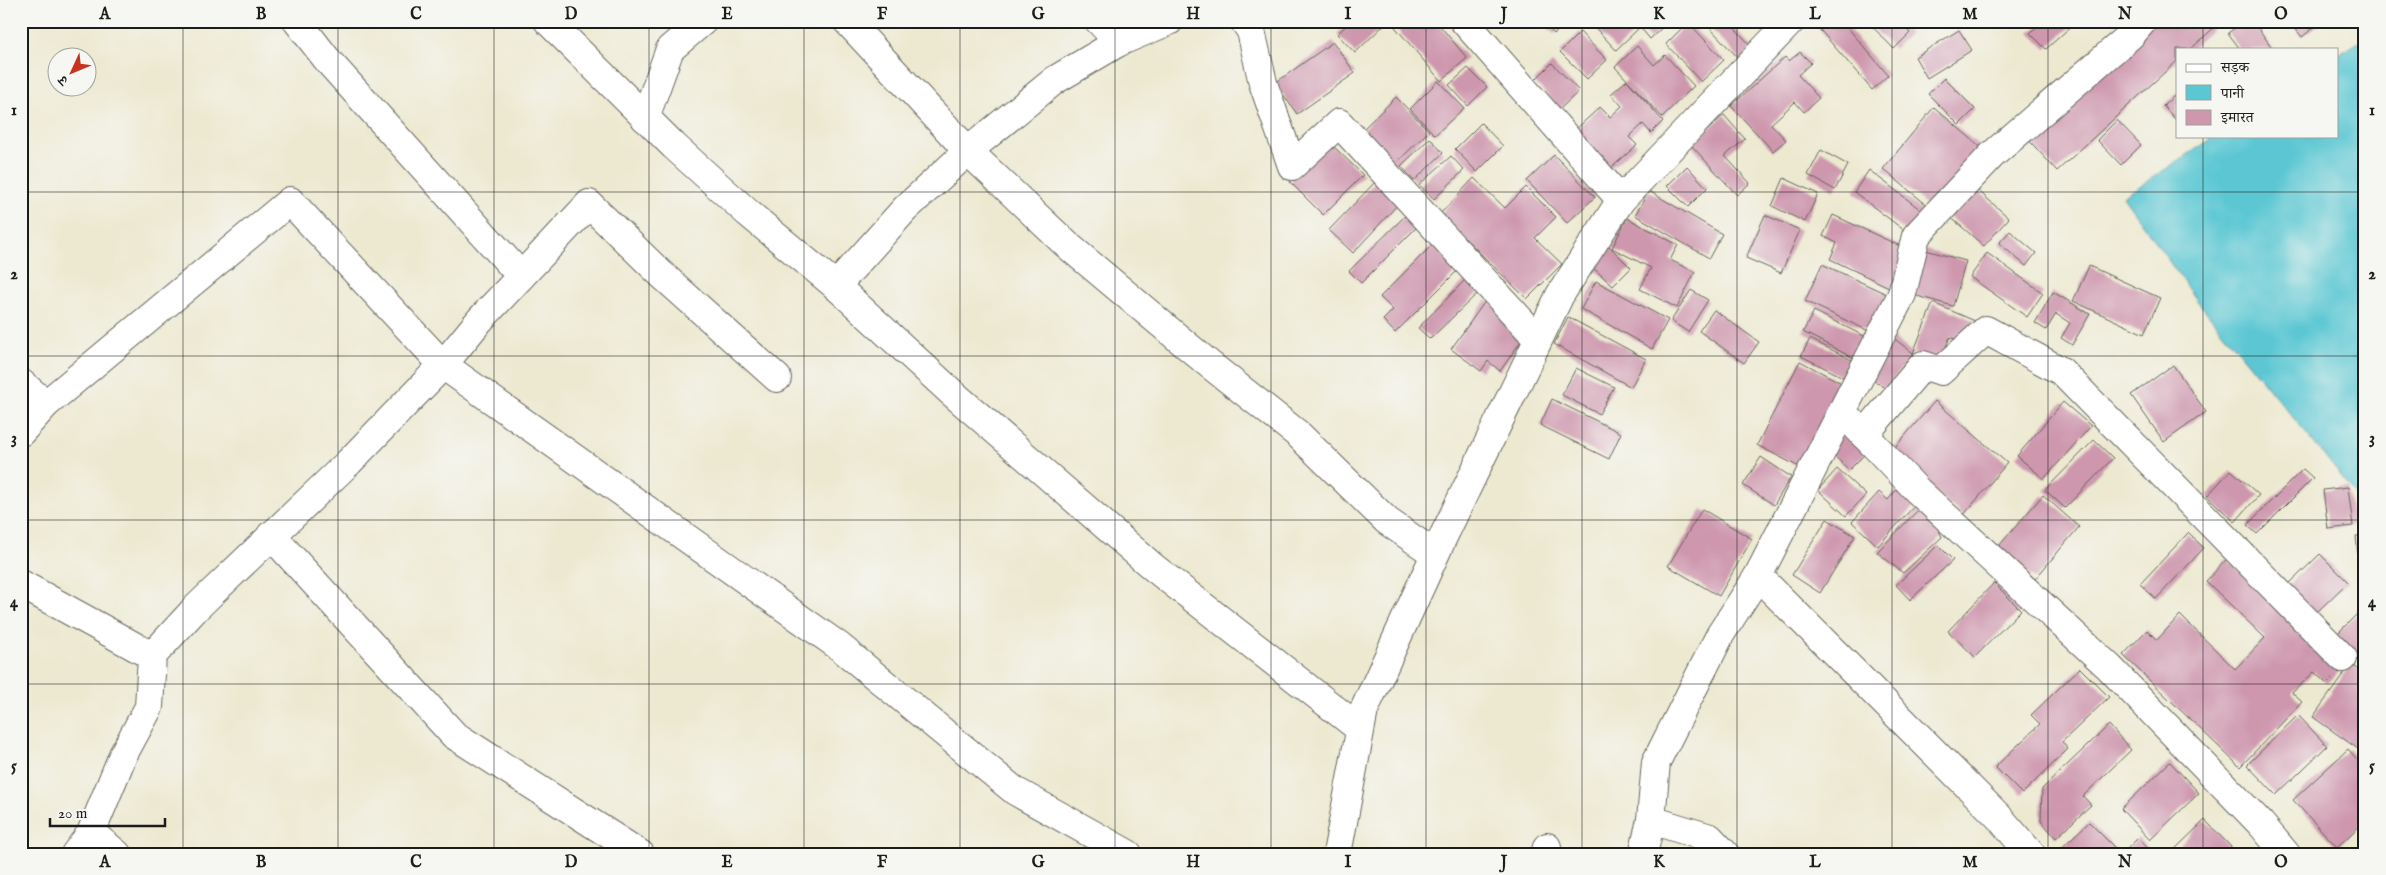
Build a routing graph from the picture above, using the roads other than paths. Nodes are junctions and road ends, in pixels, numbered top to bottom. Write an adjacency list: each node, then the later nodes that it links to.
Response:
1 (296, 21): 15 (street)
2 (548, 21): 12 (street)
3 (703, 21): 12 (street)
4 (847, 21): 13 (street)
5 (1100, 21): 11 (street)
6 (1169, 21): 11 (street)
7 (1244, 21): 17 (street)
8 (1464, 21): 14 (street)
9 (1791, 21): 14 (street)
10 (2143, 21): 22 (street)
11 (1119, 42): 13 (street)
12 (645, 118): 16 (street)
13 (968, 151): 16 (street); 26 (street)
14 (1622, 200): 17 (street)
15 (521, 276): 18 (street); 19 (street)
16 (836, 286): 31 (street)
17 (1538, 339): 26 (street)
18 (443, 365): 21 (street); 25 (street); 36 (street)
19 (777, 378)
20 (21, 383): 21 (street)
21 (46, 404): 23 (street)
22 (1842, 413): 24 (street); 27 (street)
23 (21, 432)
24 (1864, 435): 30 (street); 41 (street)
25 (271, 535): 29 (street); 35 (street)
26 (1435, 554): 31 (street)
27 (1758, 576): 32 (street); 40 (street)
28 (21, 584): 29 (street)
29 (152, 656): 33 (street)
30 (2343, 658)
31 (1360, 729): 37 (street)
32 (1650, 820): 38 (street); 39 (street)
33 (83, 843): 34 (street)
34 (117, 854)
35 (640, 854)
36 (1128, 854)
37 (1337, 854)
38 (1642, 854)
39 (1725, 854)
40 (2031, 854)
41 (2286, 854)

